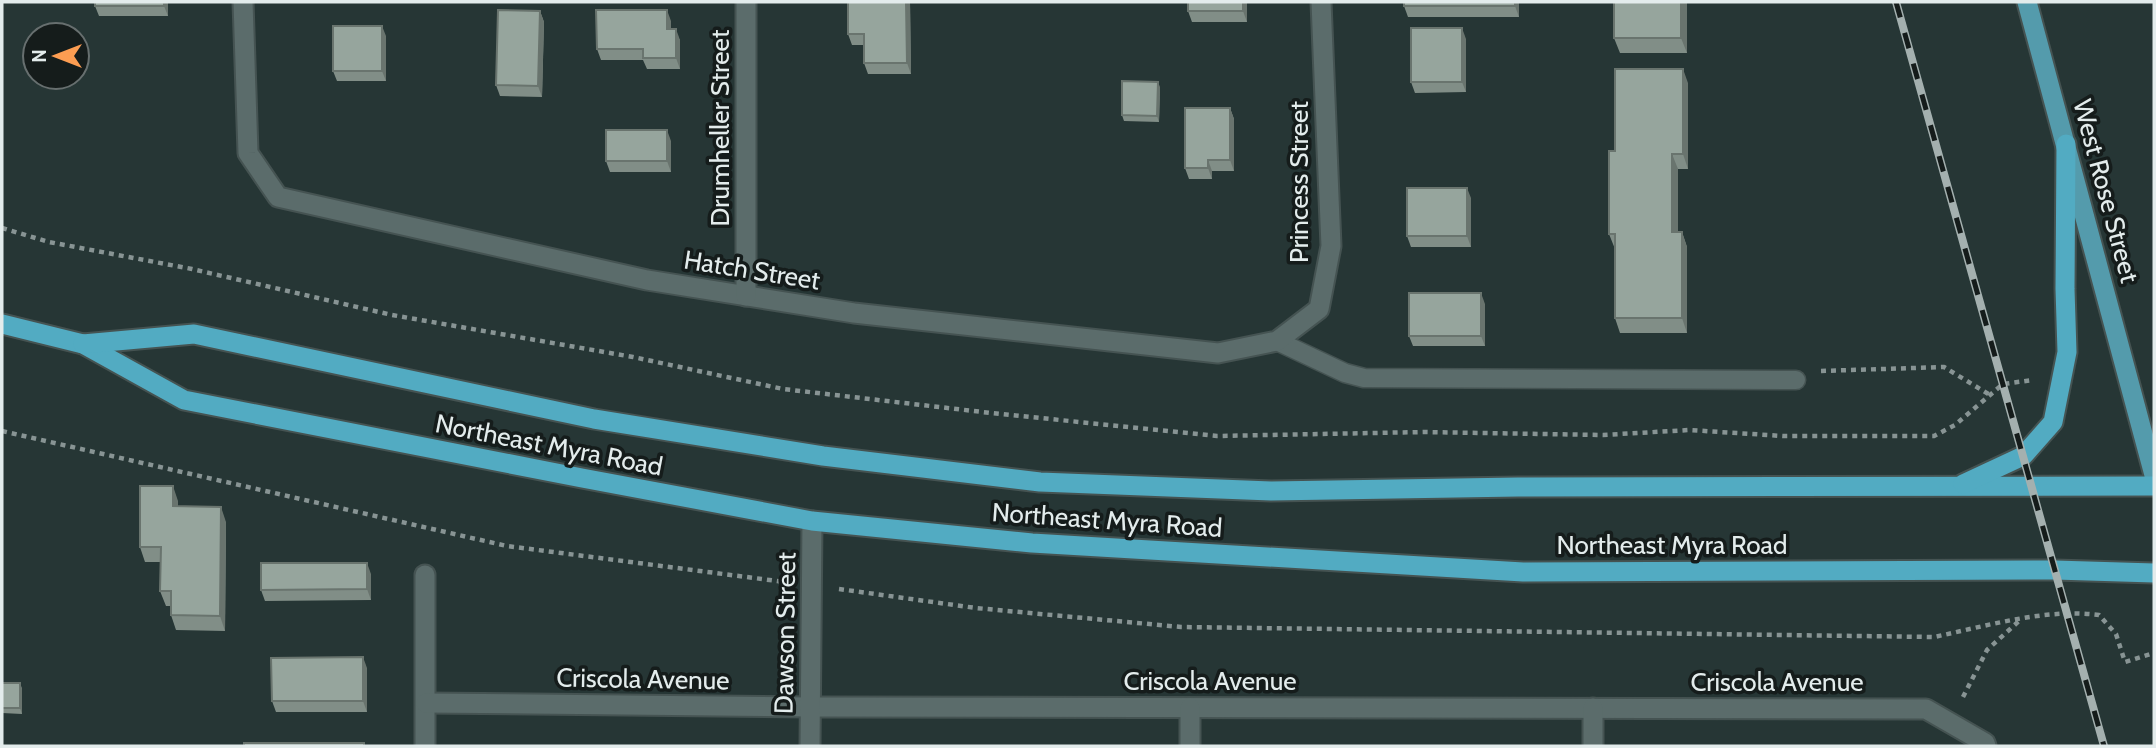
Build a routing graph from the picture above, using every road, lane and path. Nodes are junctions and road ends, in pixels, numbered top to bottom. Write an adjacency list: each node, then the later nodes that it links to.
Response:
1 (243, 2): 7 (street, Hatch Street)
2 (746, 2): 7 (street, Drumheller Street)
3 (1321, 2): 9 (street, Princess Street)
4 (2027, 2): 5 (main road, West Rose Street)
5 (2066, 144): 11 (highway); 15 (main road, West Rose Street)
6 (2, 228): 13 (path)
7 (746, 296): 9 (street, Hatch Street)
8 (2, 324): 10 (highway, Northeast Myra Road)
9 (1277, 341): 12 (lane)
10 (83, 344): 16 (highway, Northeast Myra Road); 18 (highway, Northeast Myra Road)
11 (2062, 375): 13 (path); 16 (highway)
12 (1796, 380): 13 (path)
13 (1990, 396)
14 (2, 431): 21 (path)
15 (2154, 475)
16 (1958, 486): 17 (highway, Northeast Myra Road)
17 (2154, 486)
18 (812, 521): 19 (highway, Northeast Myra Road); 21 (street, Dawson Street)
19 (2154, 573)
20 (425, 575): 24 (street)
21 (812, 585): 22 (path); 25 (street, Dawson Street)
22 (2020, 620): 23 (path); 28 (path)
23 (2154, 653)
24 (426, 703): 25 (street, Criscola Avenue); 30 (street)
25 (811, 707): 26 (street, Criscola Avenue); 31 (street, Dawson Street)
26 (1190, 708): 27 (street, Criscola Avenue); 32 (street)
27 (1593, 708): 28 (street, Criscola Avenue); 33 (street)
28 (1950, 723): 29 (street, Criscola Avenue)
29 (1985, 744)
30 (425, 746)
31 (810, 746)
32 (1190, 746)
33 (1593, 746)

